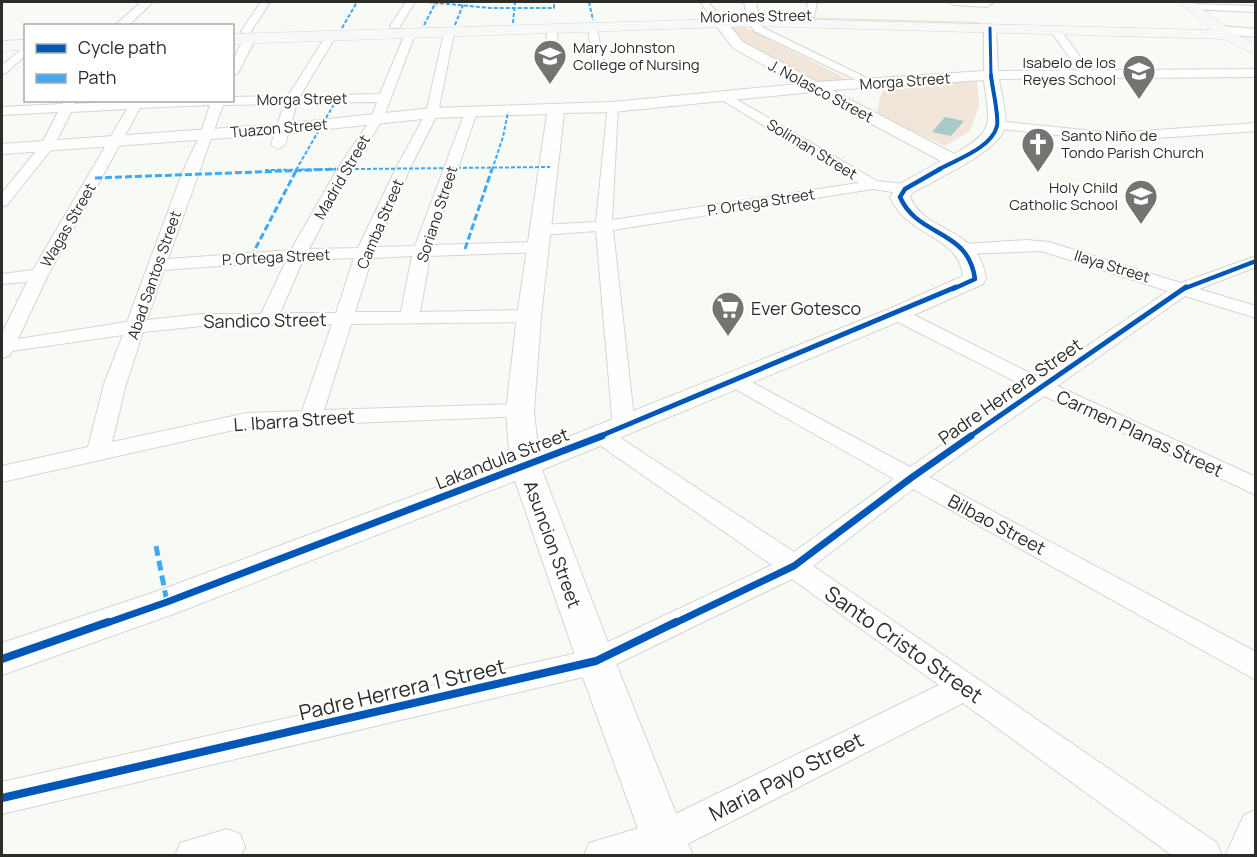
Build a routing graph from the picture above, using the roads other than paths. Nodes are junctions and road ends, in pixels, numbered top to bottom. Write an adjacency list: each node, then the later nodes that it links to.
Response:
1 (147, 2): 12 (street)
2 (410, 2): 14 (street)
3 (704, 2): 11 (street, J. Nolasco Street)
4 (954, 2): 5 (street)
5 (987, 3): 13 (main road)
6 (264, 4): 19 (street)
7 (1188, 4): 9 (street); 18 (main road)
8 (812, 8): 10 (main road, Moriones Street); 13 (main road, Moriones Street)
9 (1256, 9)
10 (752, 12): 11 (main road, Moriones Street); 13 (main road, Moriones Street); 37 (street)
11 (718, 19): 14 (main road, Moriones Street); 15 (main road, Moriones Street); 38 (street, J. Nolasco Street)
12 (122, 24)
13 (989, 24): 17 (main road, Moriones Street); 18 (main road, Moriones Street); 36 (street)
14 (395, 26): 19 (main road, Moriones Street)
15 (592, 29): 16 (main road, Moriones Street); 31 (street)
16 (552, 30): 20 (main road, Moriones Street); 32 (street)
17 (1054, 30): 18 (main road, Moriones Street); 35 (street)
18 (1224, 32): 21 (street, Moriones Street); 29 (main road)
19 (243, 33): 23 (main road, Moriones Street); 30 (street)
20 (449, 33): 22 (main road, Moriones Street); 51 (street, Camba Street)
21 (1250, 33)
22 (410, 34): 23 (main road, Moriones Street); 40 (street, Madrid Street)
23 (330, 36): 42 (street)
24 (2, 37): 25 (main road)
25 (24, 37)
26 (2, 46): 27 (main road)
27 (24, 47)
28 (24, 49): 33 (street)
29 (1256, 50)
30 (234, 67)
31 (599, 67)
32 (552, 68)
33 (2, 71)
34 (1256, 73): 35 (street, Morga Street)
35 (1087, 74): 36 (street, Morga Street)
36 (991, 75): 37 (street, Morga Street); 54 (street)
37 (871, 83): 38 (street, Morga Street)
38 (814, 87): 39 (street, Morga Street); 61 (street, J. Nolasco Street)
39 (724, 96): 48 (street, Morga Street); 62 (street, Soliman Street)
40 (386, 98): 42 (street, Morga Street); 53 (street, Madrid Street)
41 (20, 99): 52 (street)
42 (292, 99): 43 (street, Morga Street); 57 (street)
43 (234, 101)
44 (177, 102): 46 (street, Morga Street)
45 (218, 102): 56 (street, Abad Santos Street)
46 (136, 103): 47 (street, Morga Street); 58 (street, Wagas Street)
47 (68, 104): 52 (street, Morga Street); 59 (street)
48 (612, 107): 49 (street, Morga Street); 65 (street)
49 (556, 110): 50 (street, Tuazon Street); 66 (street, Asuncion Street)
50 (471, 112): 51 (street, Tuazon Street); 68 (street, Soriano Street)
51 (432, 113): 53 (street, Tuazon Street); 69 (street, Camba Street)
52 (4, 114)
53 (377, 119): 57 (street, Tuazon Street); 70 (street, Madrid Street)
54 (997, 125): 55 (street); 61 (street)
55 (1256, 127)
56 (207, 135): 57 (street, Tuazon Street); 58 (street, Tuazon Street); 72 (street, Abad Santos Street)
57 (280, 137)
58 (116, 142): 59 (street, Tuazon Street); 73 (street, Wagas Street)
59 (47, 146): 60 (street, Tuazon Street); 64 (street)
60 (2, 149)
61 (953, 160): 63 (street)
62 (873, 186): 63 (street, Soliman Street); 65 (street, P. Ortega Street)
63 (906, 189): 67 (street)
64 (2, 202)
65 (604, 226): 66 (street, P. Ortega Street); 88 (street)
66 (540, 238): 68 (street, P. Ortega Street); 78 (street, Asuncion Street)
67 (965, 249): 75 (street, Ilaya Street); 77 (street, Lakandula Street)
68 (422, 251): 69 (street, P. Ortega Street); 80 (street, Soriano Street)
69 (365, 252): 70 (street, P. Ortega Street); 79 (street, Camba Street)
70 (297, 255): 72 (street, P. Ortega Street); 81 (street, Madrid Street)
71 (1256, 261): 75 (street, Padre Herrera Street)
72 (158, 265): 82 (street, Abad Santos Street)
73 (39, 275): 74 (street); 83 (street, Wagas Street)
74 (2, 279)
75 (1184, 288): 76 (street, Ilaya Street); 85 (street, Padre Herrera Street)
76 (1256, 312)
77 (897, 314): 84 (street, Lakandula Street); 85 (street, Carmen Planas Street)
78 (530, 316): 80 (street, Sandico Street); 86 (street, Asuncion Street)
79 (345, 318): 80 (street, Sandico Street); 81 (street, Sandico Street); 87 (street, Camba Street)
80 (410, 318)
81 (268, 319): 82 (street, Sandico Street)
82 (135, 327): 83 (street, Sandico Street); 89 (street, Abad Santos Street)
83 (2, 348)
84 (737, 382): 88 (street, Lakandula Street); 92 (street, Bilbao Street)
85 (1044, 388): 92 (street, Padre Herrera Street); 93 (street, Carmen Planas Street)
86 (520, 411): 87 (street, L. Ibarra Street); 90 (street, Asuncion Street)
87 (311, 417): 89 (street, L. Ibarra Street)
88 (613, 431): 90 (street, Lakandula Street); 94 (street, Santo Cristo Street)
89 (98, 452): 91 (street, L. Ibarra Street)
90 (525, 465): 95 (street, Lakandula Street); 96 (street, Asuncion Street)
91 (2, 474)
92 (911, 478): 94 (street, Padre Herrera Street); 97 (street, Bilbao Street)
93 (1256, 487)
94 (794, 566): 96 (street, Padre Herrera 1 Street); 98 (street, Santo Cristo Street)
95 (2, 659)
96 (596, 661): 99 (street, Padre Herrera 1 Street); 102 (street, Asuncion Street)
97 (1256, 667)
98 (964, 687): 102 (street, Maria Payo Street); 105 (street, Santo Cristo Street)
99 (2, 798)
100 (1256, 827): 106 (street)
101 (227, 847): 103 (street)
102 (667, 847): 104 (street, Maria Payo Street)
103 (193, 855)
104 (602, 855)
105 (1204, 855)
106 (1243, 855)

